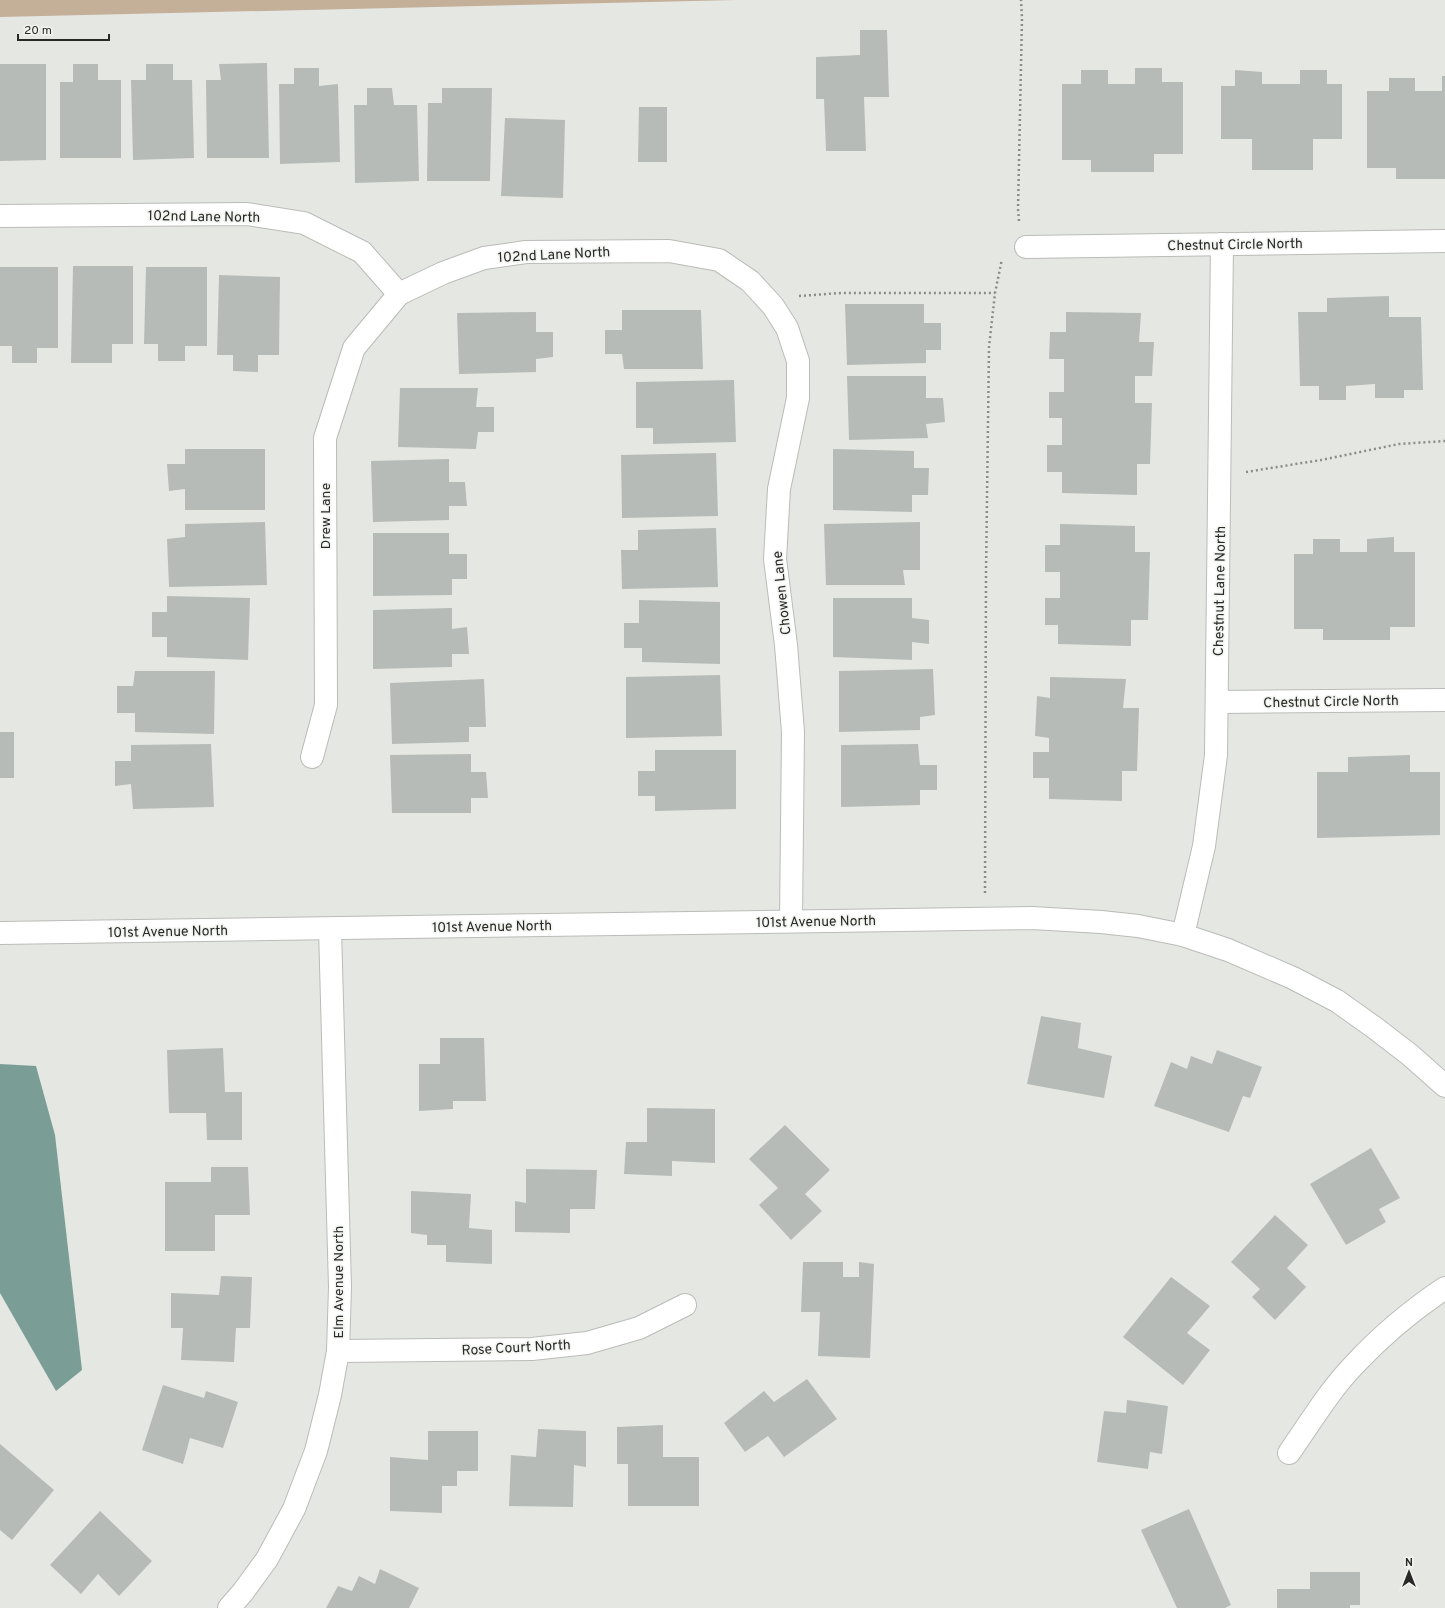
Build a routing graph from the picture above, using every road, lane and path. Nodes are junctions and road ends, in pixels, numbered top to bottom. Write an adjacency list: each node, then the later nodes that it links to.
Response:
1 (1021, 0): 3 (path)
2 (0, 216): 11 (street, 102nd Lane North)
3 (1019, 219): 4 (path); 7 (path)
4 (1015, 222)
5 (1445, 241): 6 (street, Chestnut Circle North)
6 (1222, 244): 7 (street, Chestnut Circle North); 14 (street, Chestnut Lane North)
7 (1026, 247)
8 (1003, 254): 10 (path)
9 (750, 281): 11 (street, 102nd Lane North); 12 (street, Chowen Lane)
10 (995, 293): 12 (path); 18 (path)
11 (399, 294): 17 (street, Drew Lane)
12 (773, 306): 19 (street, Chowen Lane)
13 (1445, 441): 14 (path)
14 (1220, 476): 16 (street, Chestnut Lane North)
15 (1445, 700): 16 (street, Chestnut Circle North)
16 (1217, 702): 22 (street, Chestnut Lane North)
17 (312, 757)
18 (985, 919): 19 (street, 101st Avenue North); 22 (street, 101st Avenue North)
19 (790, 921): 20 (street, 101st Avenue North)
20 (330, 928): 21 (street, 101st Avenue North); 26 (street, Elm Avenue North)
21 (0, 933)
22 (1183, 935): 23 (street, 101st Avenue North)
23 (1445, 1086)
24 (1445, 1288): 27 (street)
25 (685, 1305): 26 (street, Rose Court North)
26 (338, 1351): 28 (street, Elm Avenue North)
27 (1289, 1453)
28 (229, 1608)

